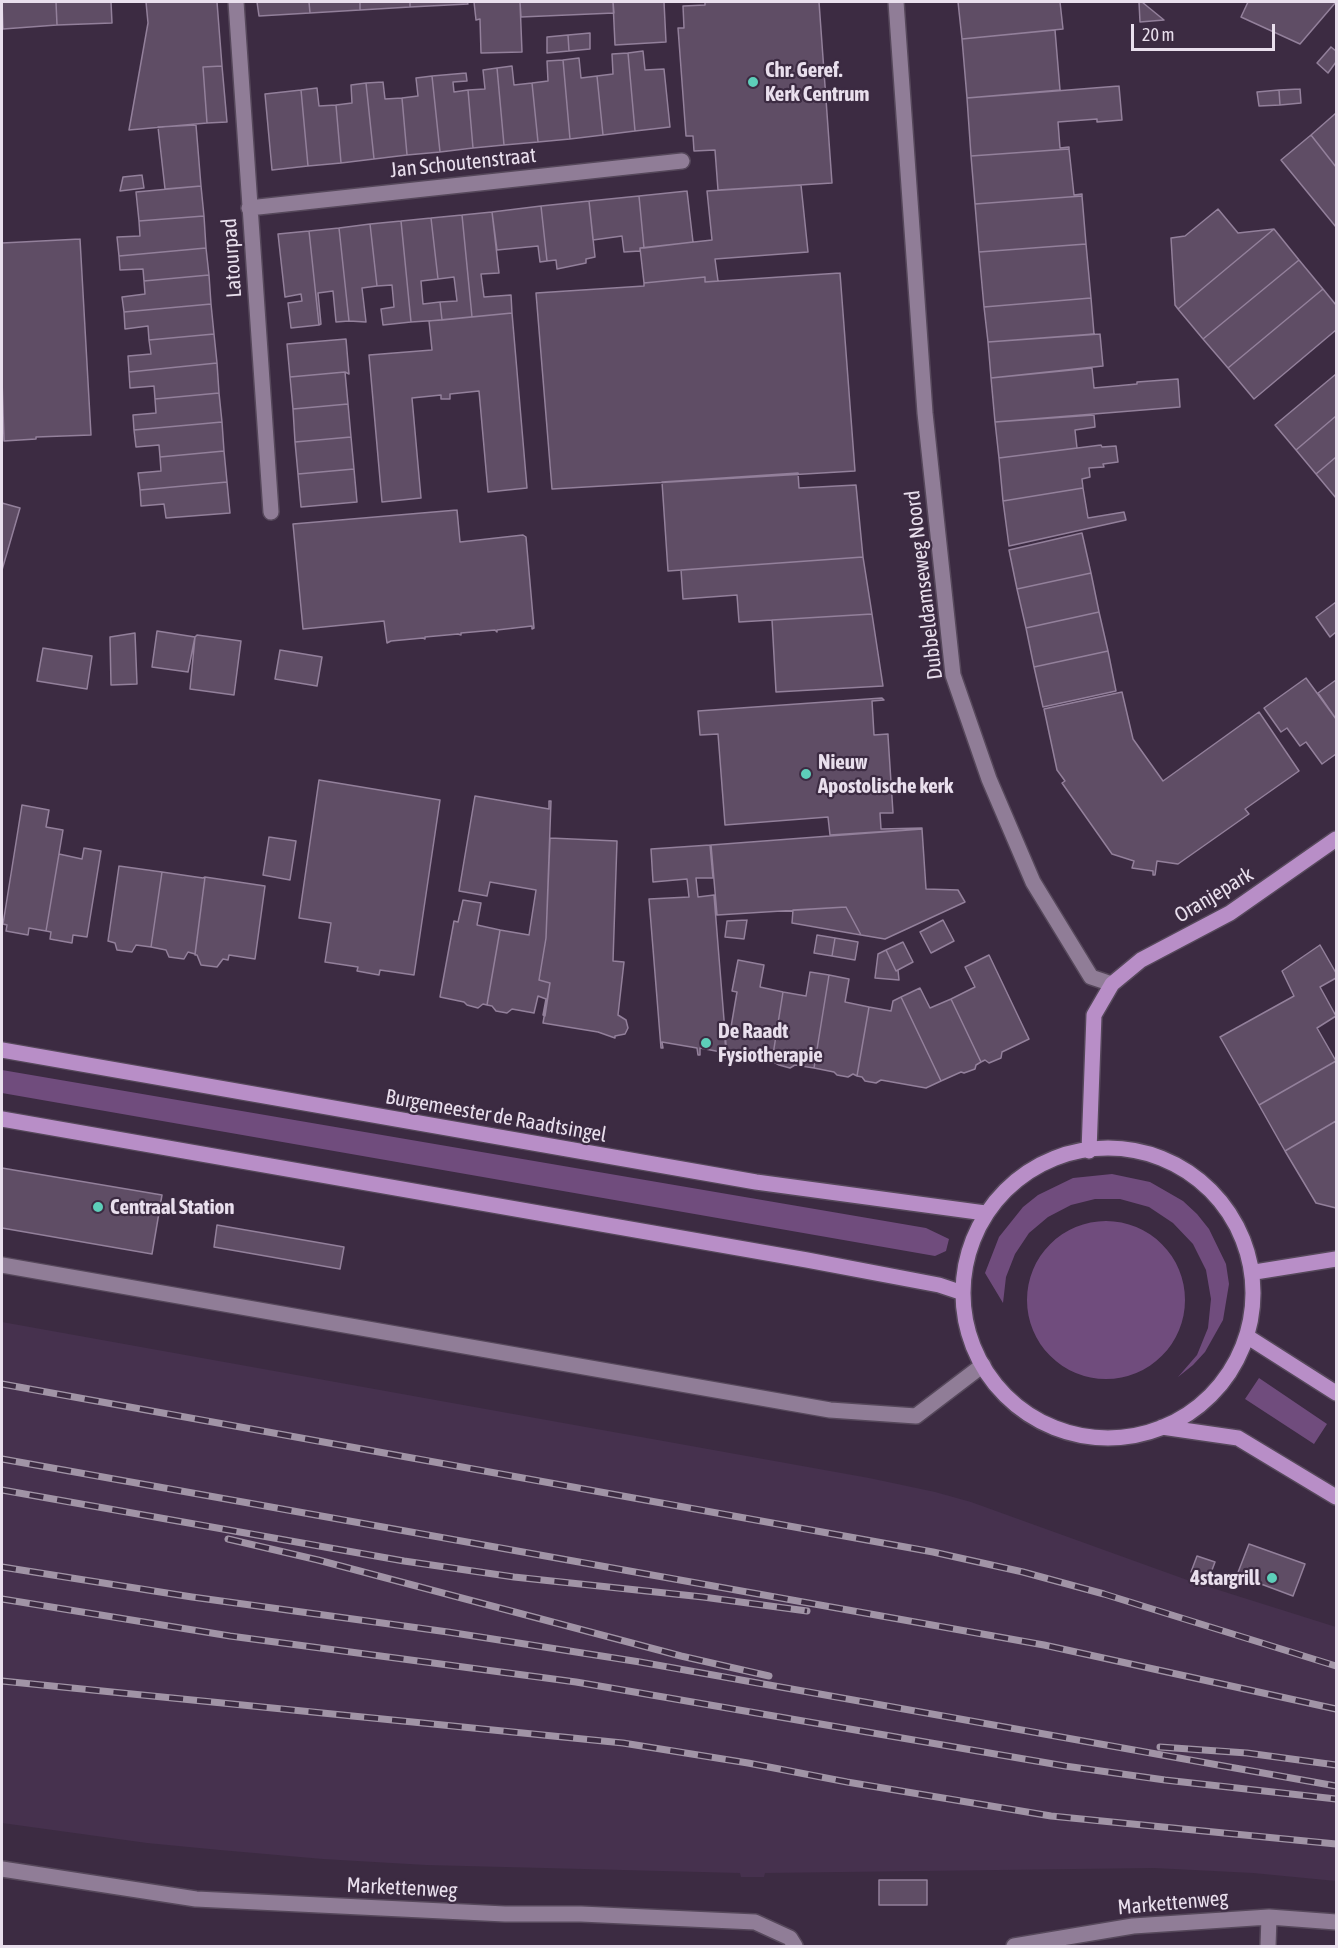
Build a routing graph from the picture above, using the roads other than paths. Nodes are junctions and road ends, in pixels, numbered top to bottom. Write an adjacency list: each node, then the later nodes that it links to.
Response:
1 (236, 2): 4 (street, Latourpad)
2 (896, 2): 7 (street, Dubbeldamseweg Noord)
3 (682, 161): 4 (street, Jan Schoutenstraat)
4 (249, 208): 5 (street, Latourpad)
5 (271, 512)
6 (1336, 840): 7 (main road, Oranjepark)
7 (1112, 984): 10 (main road)
8 (2, 1050): 11 (main road, Burgemeester de Raadtsingel)
9 (2, 1119): 15 (main road)
10 (1089, 1151): 11 (main road); 14 (main road)
11 (985, 1213): 15 (main road)
12 (1336, 1259): 14 (main road)
13 (2, 1265): 17 (street)
14 (1255, 1272): 16 (main road)
15 (960, 1292): 17 (main road)
16 (1248, 1336): 18 (main road); 19 (main road)
17 (983, 1365): 19 (main road)
18 (1336, 1393)
19 (1161, 1427): 20 (main road)
20 (1336, 1497)
21 (2, 1869): 24 (street, Markettenweg)
22 (1269, 1917): 23 (street, Markettenweg); 25 (street, Markettenweg); 26 (street)
23 (1336, 1922)
24 (795, 1947)
25 (1014, 1947)
26 (1268, 1947)

